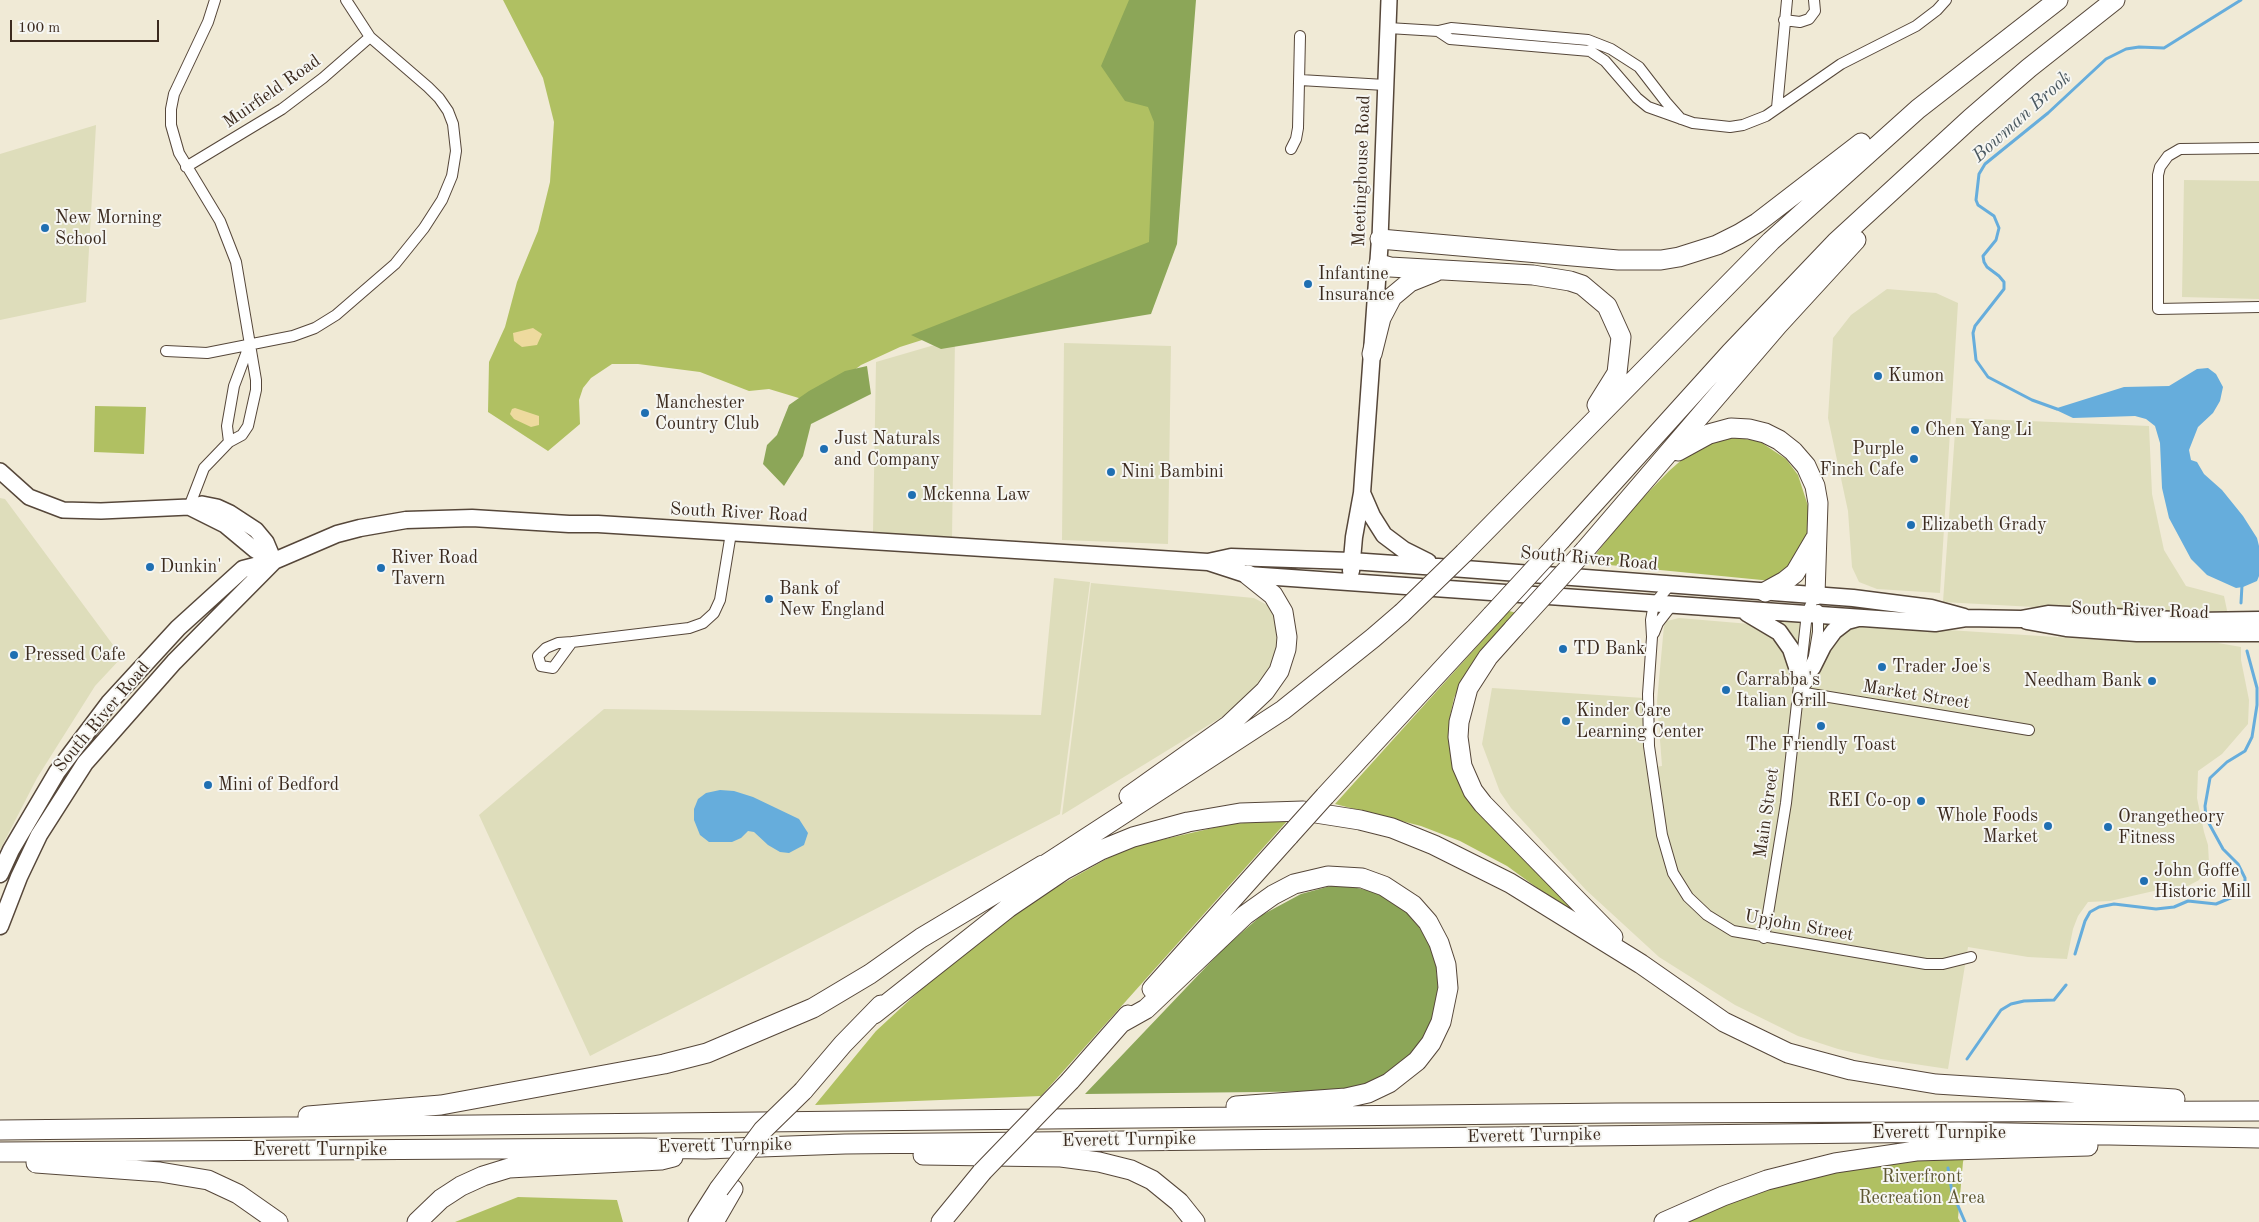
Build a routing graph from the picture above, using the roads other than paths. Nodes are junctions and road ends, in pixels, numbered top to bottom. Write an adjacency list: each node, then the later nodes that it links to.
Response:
1 (215, 0): 22 (street)
2 (346, 0): 13 (street)
3 (1389, 0): 10 (street, Meetinghouse Road)
4 (1786, 0): 9 (street)
5 (1814, 0): 9 (street)
6 (1946, 0): 17 (street)
7 (2058, 0): 18 (highway)
8 (2114, 0): 14 (highway)
9 (1784, 20): 17 (street)
10 (1388, 28): 11 (street); 16 (street, Meetinghouse Road)
11 (1438, 31): 19 (street); 19 (street)
12 (1300, 36): 15 (street)
13 (370, 37): 22 (street, Muirfield Road); 27 (street)
14 (2029, 68): 31 (highway); 68 (highway, bridge)
15 (1300, 80): 16 (street); 21 (street)
16 (1385, 85): 23 (street, Meetinghouse Road)
17 (1777, 108): 19 (street)
18 (1918, 110): 23 (highway); 35 (highway)
19 (1682, 120)
20 (2259, 148): 26 (street)
21 (1291, 150)
22 (186, 167): 27 (street)
23 (1380, 239): 24 (main road, Meetinghouse Road)
24 (1378, 264): 25 (highway); 29 (main road, Meetinghouse Road)
25 (1444, 269): 29 (highway); 35 (highway)
26 (2259, 307)
27 (249, 345): 28 (street); 30 (street); 30 (street)
28 (166, 351)
29 (1372, 354): 33 (main road, Meetinghouse Road)
30 (229, 442): 34 (street)
31 (1662, 462): 36 (highway); 66 (highway, bridge)
32 (0, 471): 34 (street)
33 (1362, 493): 39 (main road, Meetinghouse Road); 41 (main road)
34 (189, 507): 38 (street)
35 (1502, 514): 60 (highway, bridge)
36 (1818, 531): 45 (highway); 46 (highway)
37 (731, 533): 38 (main road, South River Road); 40 (main road, South River Road); 57 (street)
38 (274, 561): 62 (main road, South River Road); 63 (main road, South River Road)
39 (1357, 561): 40 (main road, South River Road); 41 (main road, South River Road); 43 (main road, Meetinghouse Road)
40 (1208, 562): 42 (main road, South River Road)
41 (1438, 567): 44 (main road, South River Road)
42 (1248, 576): 43 (main road, South River Road); 60 (highway)
43 (1357, 583): 47 (main road, South River Road)
44 (1670, 585): 45 (main road, South River Road); 47 (street)
45 (1765, 592): 46 (main road, South River Road)
46 (1815, 595): 50 (street, Main Street); 52 (main road, South River Road)
47 (1654, 604): 48 (main road, South River Road); 56 (street, Upjohn Street)
48 (1672, 605): 49 (main road, South River Road); 56 (street, Upjohn Street)
49 (1740, 610): 50 (main road, South River Road); 58 (main road)
50 (1813, 613): 51 (main road, South River Road); 58 (street, Main Street); 58 (street, Main Street)
51 (1861, 617): 52 (main road, South River Road); 58 (main road)
52 (1966, 618): 53 (main road, South River Road)
53 (2021, 619): 54 (main road, South River Road); 55 (main road, South River Road)
54 (2259, 620)
55 (2259, 633)
56 (1652, 637): 64 (street, Upjohn Street)
57 (572, 642)
58 (1804, 679): 59 (street, Market Street); 64 (street, Main Street)
59 (2029, 730)
60 (1070, 849): 61 (highway)
61 (1043, 865): 67 (highway); 72 (highway)
62 (0, 874)
63 (0, 926)
64 (1764, 938): 65 (street, Upjohn Street)
65 (1971, 958)
66 (1641, 964): 67 (highway); 69 (highway)
67 (874, 1014): 81 (highway, bridge)
68 (1121, 1023): 71 (highway); 80 (highway, bridge)
69 (2259, 1104)
70 (2259, 1111): 71 (highway, Everett Turnpike)
71 (1116, 1118): 72 (highway, Everett Turnpike)
72 (110, 1129): 73 (highway, Everett Turnpike)
73 (0, 1130)
74 (2259, 1138): 76 (highway, Everett Turnpike)
75 (2259, 1142): 89 (highway)
76 (790, 1145): 77 (highway, Everett Turnpike); 88 (highway)
77 (705, 1149): 78 (highway, Everett Turnpike); 83 (highway)
78 (0, 1152)
79 (0, 1160): 82 (highway)
80 (984, 1179): 86 (highway); 87 (highway)
81 (726, 1189): 84 (highway); 85 (highway)
82 (278, 1222)
83 (418, 1222)
84 (698, 1222)
85 (714, 1222)
86 (941, 1222)
87 (957, 1222)
88 (1195, 1222)
89 (1664, 1222)

